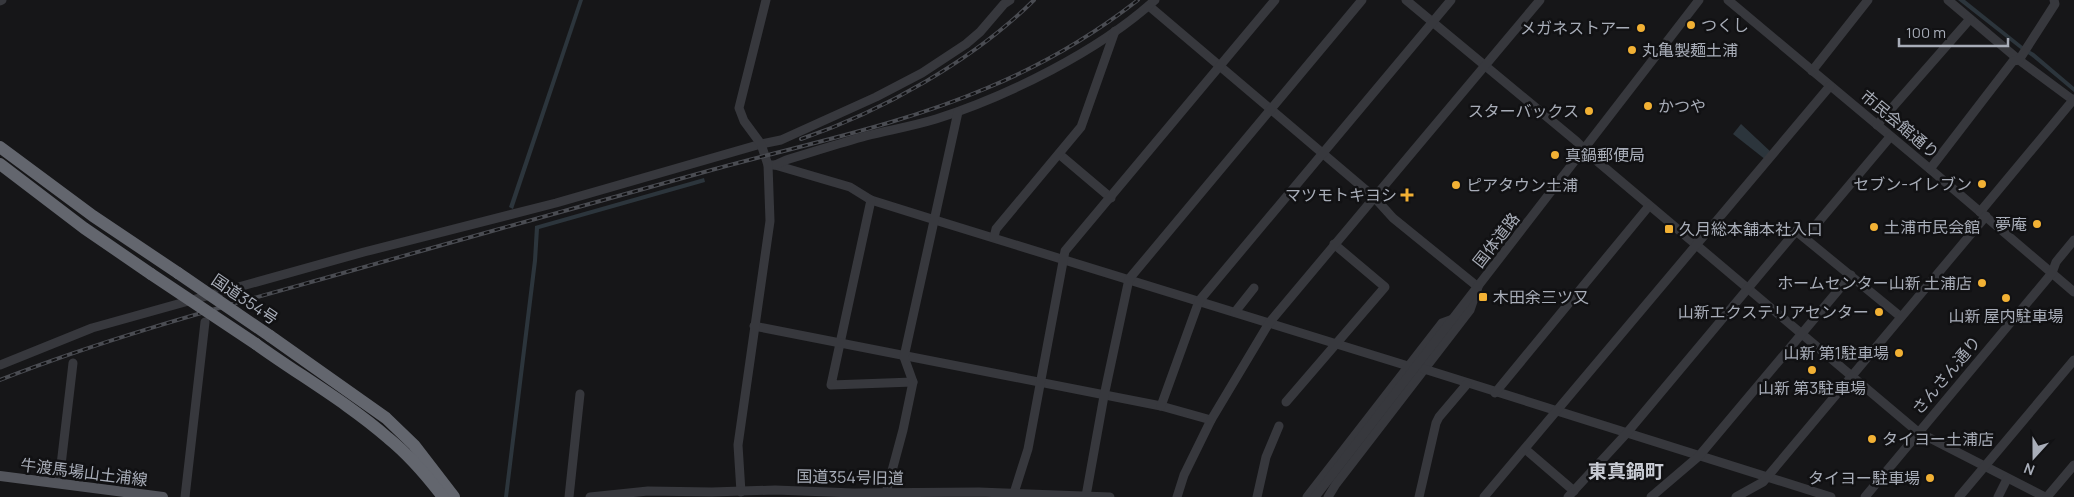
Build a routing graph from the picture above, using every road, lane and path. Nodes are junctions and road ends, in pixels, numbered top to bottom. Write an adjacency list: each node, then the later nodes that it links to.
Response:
1 (766, 0): 27 (street)
2 (1010, 0): 27 (street)
3 (1276, 0): 19 (street)
4 (1362, 0): 23 (street)
5 (1406, 0): 15 (street)
6 (1451, 0): 15 (street)
7 (1540, 0): 18 (street)
8 (1699, 0): 29 (street, 国体道路)
9 (1728, 0): 20 (street, 市民会館通り)
10 (1868, 0): 20 (street)
11 (1948, 0): 14 (street)
12 (2054, 0): 17 (street)
13 (1152, 3): 16 (street); 19 (street)
14 (1970, 19): 17 (street); 25 (street)
15 (1433, 22): 18 (street); 30 (street)
16 (1115, 31): 24 (street); 31 (street)
17 (2019, 60): 22 (street); 34 (street)
18 (1484, 65): 29 (street); 35 (street)
19 (1220, 66): 23 (street); 36 (street)
20 (1812, 70): 21 (street, 市民会館通り)
21 (1830, 86): 25 (street, 市民会館通り); 45 (street)
22 (2073, 100): 39 (street)
23 (1270, 108): 30 (street); 49 (street)
24 (958, 112): 33 (street); 40 (street)
25 (1877, 125): 26 (street, 市民会館通り)
26 (1890, 137): 34 (street, 市民会館通り); 42 (street)
27 (761, 144): 33 (street); 67 (street)
28 (0, 147): 101 (highway, 国道354号, bridge)
29 (1584, 149): 38 (street); 50 (street, 国体道路)
30 (1322, 152): 35 (street); 54 (street)
31 (1059, 154): 36 (street); 41 (street)
32 (0, 164): 100 (highway, 国道354号, bridge)
33 (772, 165): 37 (street); 60 (street)
34 (1930, 168): 39 (street, 市民会館通り)
35 (1374, 197): 44 (street); 50 (street)
36 (1111, 198): 46 (street)
37 (871, 200): 40 (street); 62 (street)
38 (1649, 206): 45 (street); 74 (street)
39 (1983, 214): 47 (street, 市民会館通り); 56 (street)
40 (935, 220): 41 (street); 64 (street)
41 (994, 237): 46 (street)
42 (1805, 238): 48 (street); 52 (street)
43 (2074, 240): 47 (street, さんさん通り)
44 (1334, 244): 59 (street); 63 (street)
45 (1696, 246): 52 (street); 79 (street)
46 (1063, 259): 49 (street); 72 (street)
47 (2052, 273): 53 (street, 市民会館通り); 82 (street, さんさん通り)
48 (1851, 275): 56 (street); 61 (street)
49 (1129, 279): 54 (street); 76 (street)
50 (1478, 287): 57 (street, 国体道路); 69 (street)
51 (1254, 288): 55 (street)
52 (1747, 288): 61 (street); 83 (street)
53 (2074, 292)
54 (1199, 301): 55 (street); 78 (street)
55 (1235, 312): 59 (street)
56 (1901, 317): 70 (street)
57 (1453, 319): 68 (street); 108 (street, 国体道路)
58 (205, 322): 99 (street)
59 (1269, 323): 63 (street); 80 (street)
60 (754, 326): 62 (street); 92 (street)
61 (1802, 334): 70 (street); 85 (street)
62 (841, 343): 64 (street); 71 (street)
63 (1336, 344): 68 (street); 77 (street)
64 (904, 356): 71 (street); 72 (street)
65 (2074, 360): 87 (street)
66 (73, 363): 91 (street)
67 (0, 365)
68 (1408, 366): 107 (street)
69 (1424, 369): 73 (street); 109 (street)
70 (1852, 376): 82 (street); 89 (street)
71 (913, 382): 93 (street)
72 (1040, 382): 76 (street); 94 (street)
73 (1467, 384): 74 (street); 110 (street)
74 (1495, 393): 79 (street)
75 (580, 394): 102 (street)
76 (1104, 396): 78 (street); 97 (street)
77 (1286, 402)
78 (1160, 406): 80 (street)
79 (1556, 412): 83 (street); 84 (street)
80 (1211, 420): 105 (street)
81 (1279, 426): 106 (street)
82 (1918, 432): 87 (street); 115 (street, さんさん通り)
83 (1626, 434): 85 (street); 95 (street)
84 (1525, 449): 95 (street); 111 (street)
85 (1699, 456): 89 (street); 112 (street)
86 (2074, 465): 118 (street)
87 (1984, 467): 90 (street); 116 (street)
88 (0, 476): 91 (main road, 牛渡馬場山土浦線)
89 (1767, 476): 113 (street); 114 (street)
90 (2007, 478): 117 (street); 118 (street)
91 (59, 482): 98 (main road, 牛渡馬場山土浦線)
92 (740, 492): 93 (street, 国道354号旧道); 103 (street, 国道354号旧道)
93 (886, 493): 94 (street, 国道354号旧道)
94 (1014, 493): 96 (street, 国道354号旧道)
95 (1571, 494)
96 (1064, 496): 97 (street, 国道354号旧道)
97 (1086, 496): 104 (street, 国道354号旧道)
98 (164, 497)
99 (185, 497)
100 (444, 497)
101 (454, 497)
102 (568, 497)
103 (590, 497)
104 (1110, 497)
105 (1177, 497)
106 (1257, 497)
107 (1307, 497)
108 (1315, 497)
109 (1328, 497)
110 (1420, 497)
111 (1484, 497)
112 (1651, 497)
113 (1736, 497)
114 (1832, 497)
115 (1865, 497)
116 (1959, 497)
117 (1998, 497)
118 (2046, 497)

